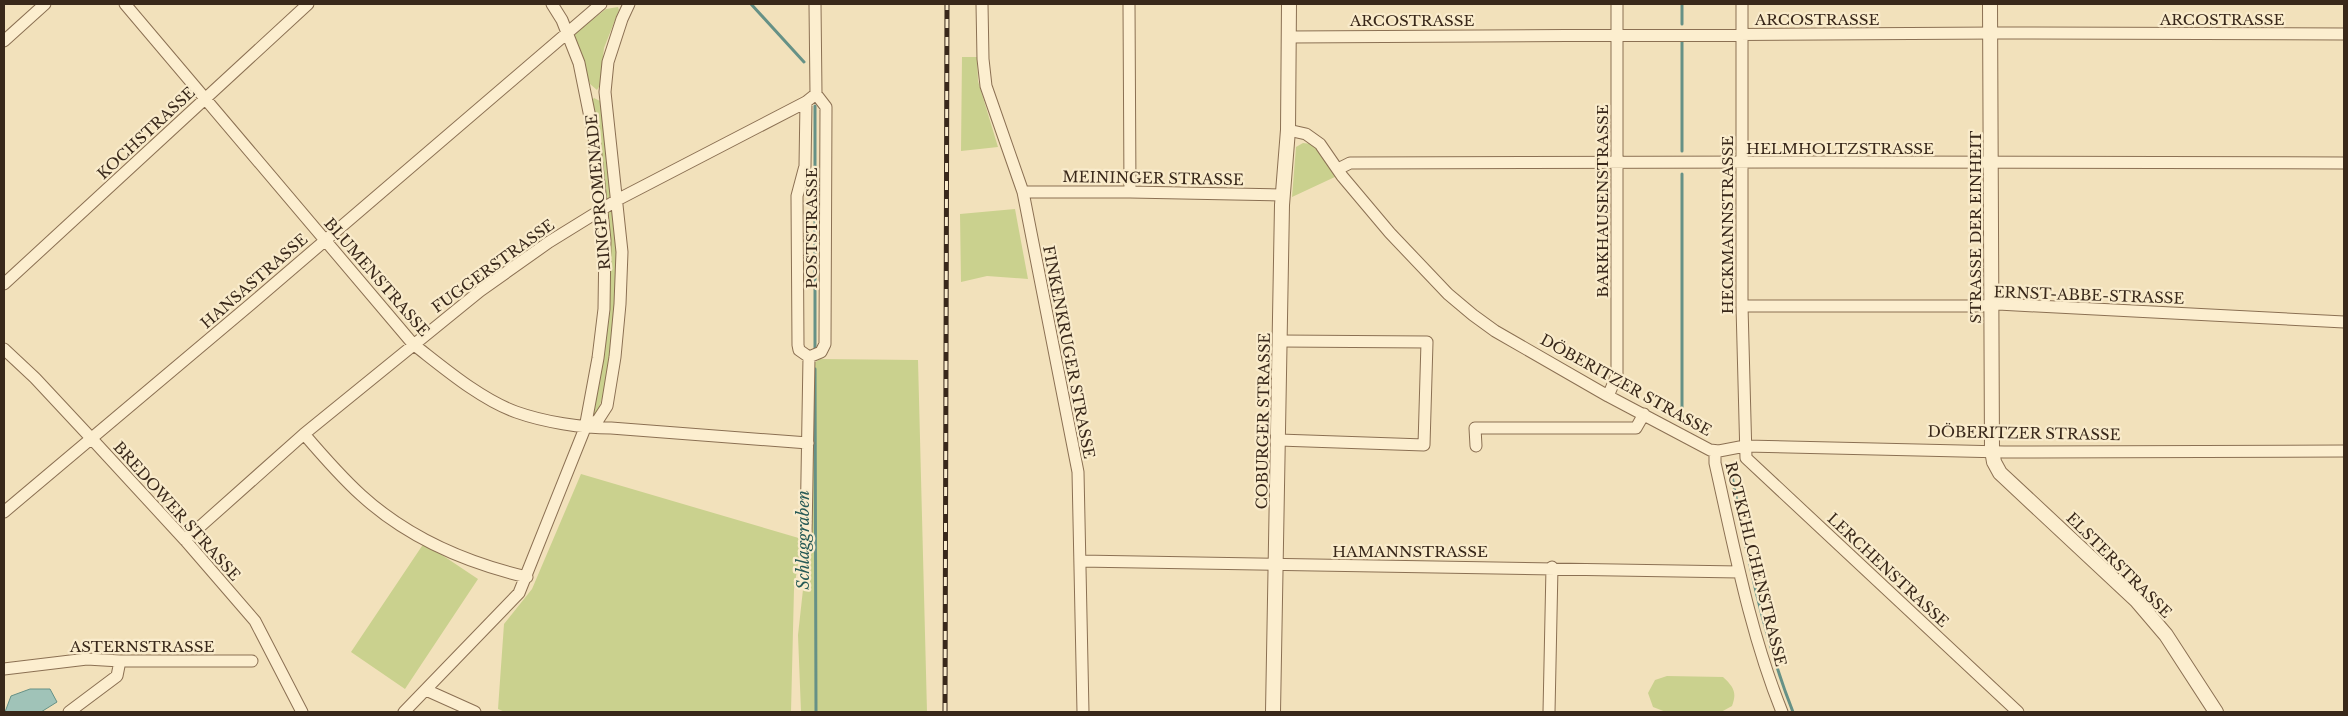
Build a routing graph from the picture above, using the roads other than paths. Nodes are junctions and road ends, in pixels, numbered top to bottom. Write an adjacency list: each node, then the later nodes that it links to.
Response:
1 (45, 4): 20 (street)
2 (125, 4): 24 (street, BLUMENSTRASSE)
3 (308, 4): 24 (street, KOCHSTRASSE)
4 (552, 4): 14 (street, RINGPROMENADE)
5 (601, 4): 14 (street, HANSASTRASSE)
6 (629, 4): 21 (street, RINGPROMENADE)
7 (815, 4): 22 (street, POSTSTRASSE)
8 (982, 4): 32 (street, FINKENKRUGER STRASSE)
9 (1129, 4): 33 (street)
10 (1289, 4): 19 (street)
11 (1617, 4): 16 (street, BARKHAUSENSTRASSE)
12 (1742, 4): 18 (street, HECKMANNSTRASSE)
13 (1990, 4): 15 (street, STRASSE DER EINHEIT)
14 (568, 32): 23 (street, RINGPROMENADE); 37 (street, HANSASTRASSE)
15 (1990, 33): 17 (street, ARCOSTRASSE); 18 (street, ARCOSTRASSE); 28 (street, STRASSE DER EINHEIT)
16 (1617, 34): 18 (street, ARCOSTRASSE); 19 (street, ARCOSTRASSE); 27 (street, BARKHAUSENSTRASSE)
17 (2344, 34)
18 (1742, 35): 30 (street, HECKMANNSTRASSE)
19 (1289, 37): 26 (street)
20 (4, 42)
21 (605, 92): 23 (street, RINGPROMENADE); 35 (street, RINGPROMENADE)
22 (816, 94): 25 (street); 45 (street, POSTSTRASSE)
23 (586, 98): 36 (street, RINGPROMENADE)
24 (205, 99): 37 (street, BLUMENSTRASSE); 38 (street, KOCHSTRASSE)
25 (806, 102): 35 (street, FUGGERSTRASSE); 45 (street, POSTSTRASSE)
26 (1288, 130): 31 (street, DÖBERITZER STRASSE); 34 (street, COBURGER STRASSE)
27 (1617, 161): 30 (street, HELMHOLTZSTRASSE); 31 (street, HELMHOLTZSTRASSE); 46 (street, BARKHAUSENSTRASSE)
28 (1991, 162): 29 (street, HELMHOLTZSTRASSE); 30 (street, HELMHOLTZSTRASSE); 40 (street, STRASSE DER EINHEIT)
29 (2344, 163)
30 (1741, 164): 39 (street, HECKMANNSTRASSE)
31 (1338, 169): 46 (street, DÖBERITZER STRASSE)
32 (1023, 192): 33 (street, MEININGER STRASSE); 61 (street, FINKENKRUGER STRASSE)
33 (1130, 192): 34 (street, MEININGER STRASSE)
34 (1282, 195): 42 (street, COBURGER STRASSE)
35 (617, 200): 36 (street, FUGGERSTRASSE); 48 (street, RINGPROMENADE)
36 (602, 209): 43 (street, FUGGERSTRASSE); 48 (street, RINGPROMENADE)
37 (325, 240): 43 (street, BLUMENSTRASSE); 50 (street, HANSASTRASSE)
38 (4, 284)
39 (1742, 306): 40 (street, ERNST-ABBE-STRASSE); 54 (street, HECKMANNSTRASSE)
40 (1990, 306): 41 (street, ERNST-ABBE-STRASSE); 55 (street, STRASSE DER EINHEIT)
41 (2344, 322)
42 (1280, 341): 51 (street, COBURGER STRASSE); 51 (street)
43 (413, 344): 48 (street, BLUMENSTRASSE); 49 (street, FUGGERSTRASSE)
44 (4, 349): 50 (street, BREDOWER STRASSE)
45 (810, 357): 52 (street)
46 (1608, 396): 47 (street, DÖBERITZER STRASSE)
47 (1644, 414): 53 (street); 56 (street, DÖBERITZER STRASSE)
48 (585, 428): 52 (street, BLUMENSTRASSE); 65 (street, RINGPROMENADE)
49 (304, 434): 60 (street, FUGGERSTRASSE); 65 (street)
50 (91, 438): 58 (street, HANSASTRASSE); 60 (street, BREDOWER STRASSE)
51 (1279, 440): 62 (street, COBURGER STRASSE)
52 (804, 442): 59 (street)
53 (1476, 446)
54 (1746, 446): 55 (street, DÖBERITZER STRASSE); 56 (street, DÖBERITZER STRASSE); 78 (street, LERCHENSTRASSE)
55 (1992, 450): 57 (street, DÖBERITZER STRASSE); 79 (street, ELSTERSTRASSE)
56 (1715, 451): 64 (street, ROTKEHLCHENSTRASSE)
57 (2344, 452)
58 (4, 512)
59 (806, 536)
60 (185, 540): 71 (street, BREDOWER STRASSE)
61 (1080, 561): 62 (street, HAMANNSTRASSE); 74 (street, FINKENKRUGER STRASSE)
62 (1276, 565): 63 (street, HAMANNSTRASSE); 75 (street, COBURGER STRASSE)
63 (1552, 567): 64 (street, HAMANNSTRASSE); 76 (street)
64 (1739, 572): 77 (street, ROTKEHLCHENSTRASSE)
65 (527, 577): 69 (street, RINGPROMENADE)
66 (120, 661): 67 (street, ASTERNSTRASSE); 68 (street, ASTERNSTRASSE); 70 (street)
67 (252, 661)
68 (4, 669)
69 (426, 690): 72 (street, RINGPROMENADE); 73 (street)
70 (69, 712)
71 (302, 712)
72 (404, 712)
73 (475, 712)
74 (1083, 712)
75 (1273, 712)
76 (1548, 712)
77 (1782, 712)
78 (2018, 712)
79 (2216, 712)

